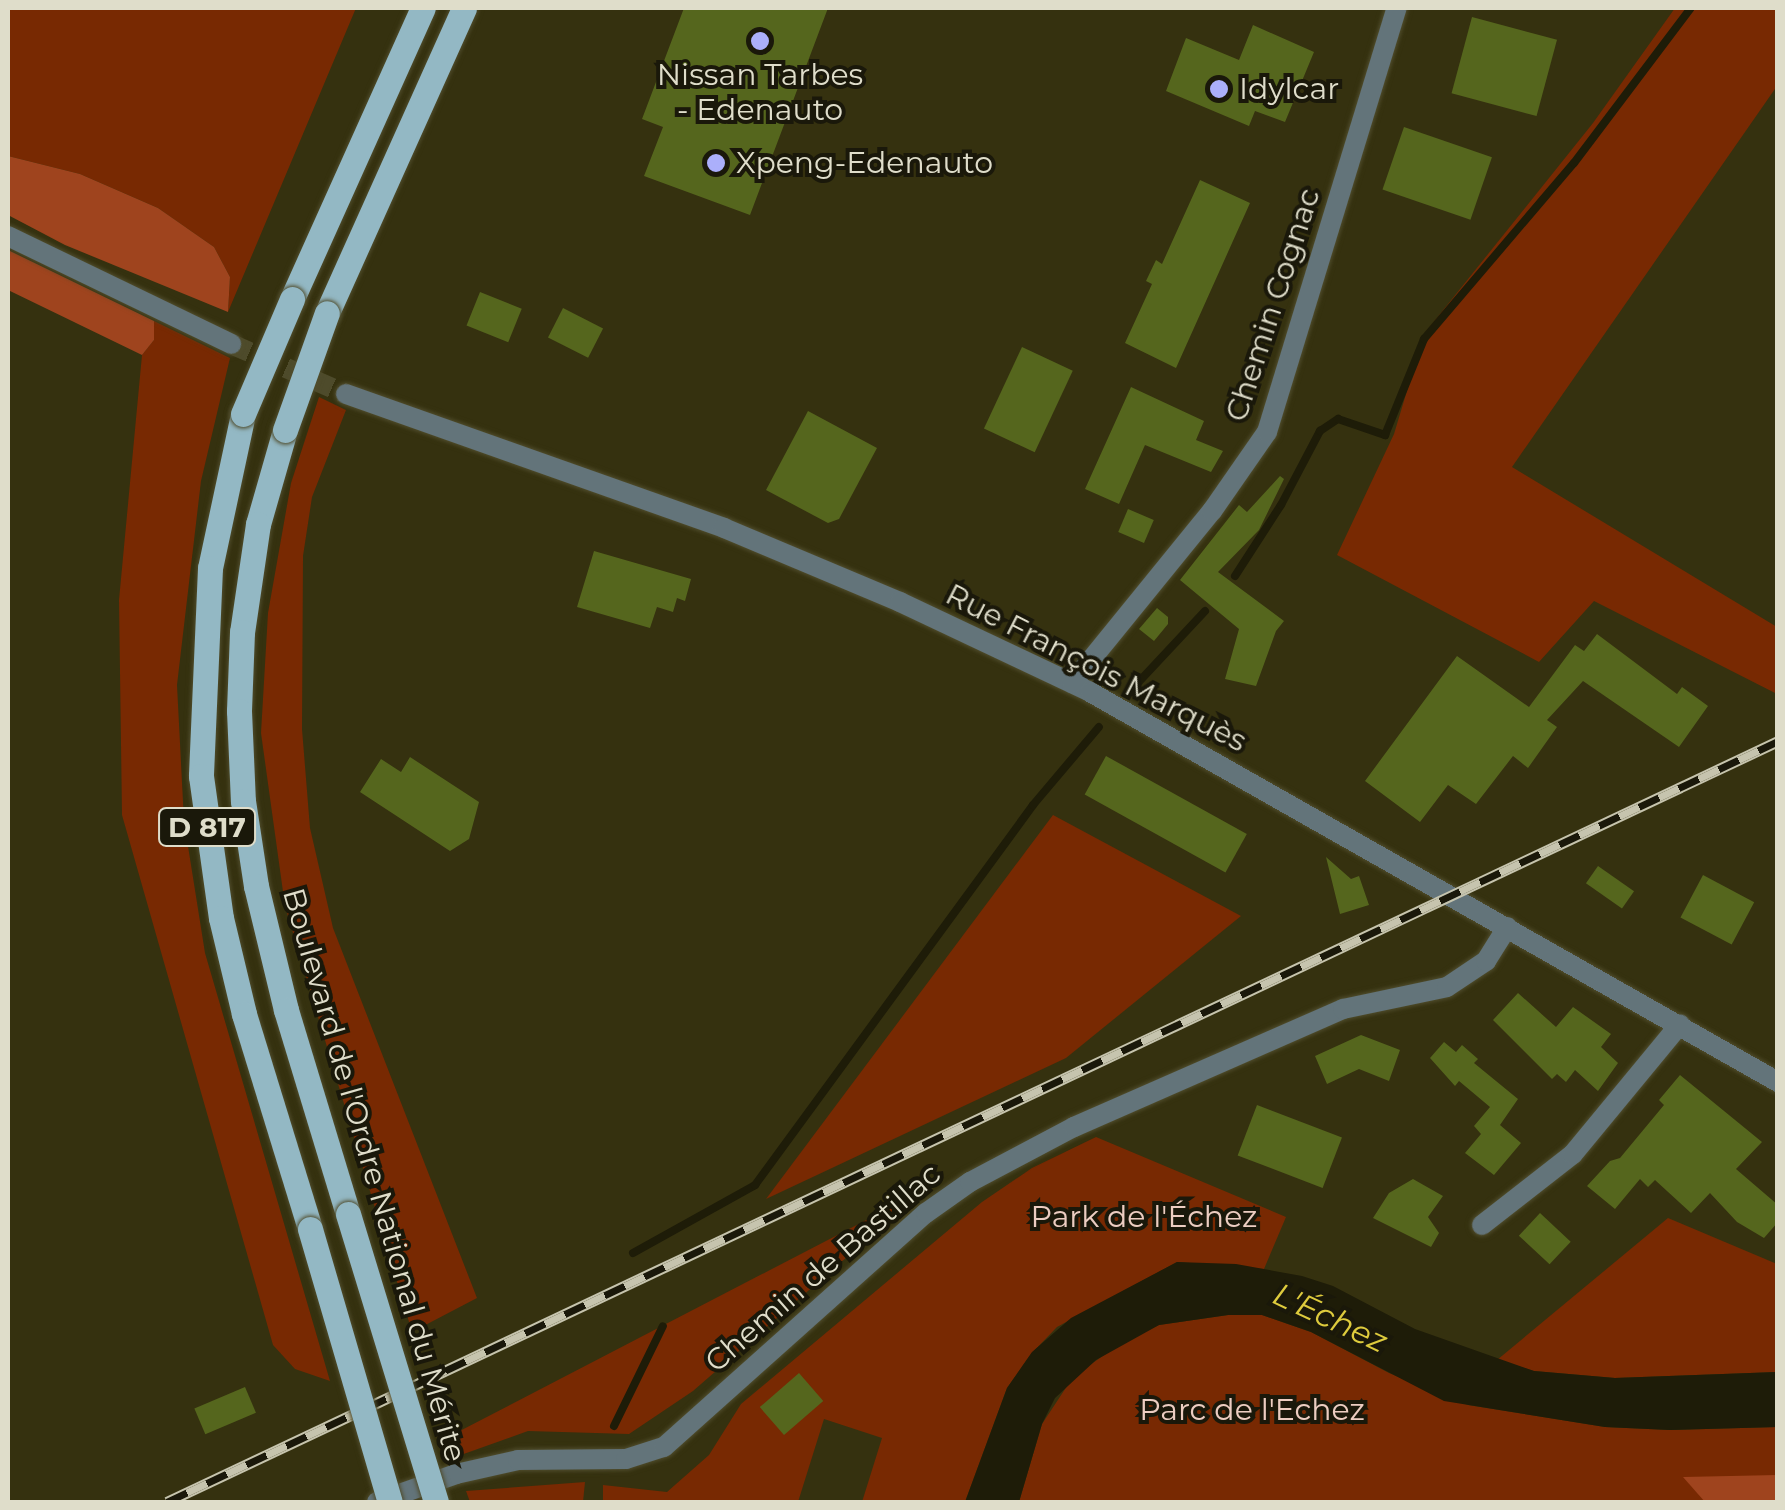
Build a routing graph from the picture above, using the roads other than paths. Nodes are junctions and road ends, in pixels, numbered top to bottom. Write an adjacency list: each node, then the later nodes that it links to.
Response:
1 (424, 8): 13 (main road, D 817, bridge)
2 (464, 8): 14 (main road, Boulevard de l'Ordre National du Mérite / D 817, bridge)
3 (1397, 8): 7 (street, Chemin Cognac)
4 (8, 236): 5 (street)
5 (232, 344)
6 (346, 394): 7 (street, Rue François Marquès)
7 (1072, 684): 8 (street, Rue François Marquès)
8 (1507, 927): 9 (street, Rue François Marquès); 12 (street, Chemin de Bastillac)
9 (1680, 1024): 10 (street, Rue François Marquès); 11 (street)
10 (1778, 1082)
11 (1482, 1225)
12 (377, 1502)
13 (390, 1502)
14 (436, 1502)

